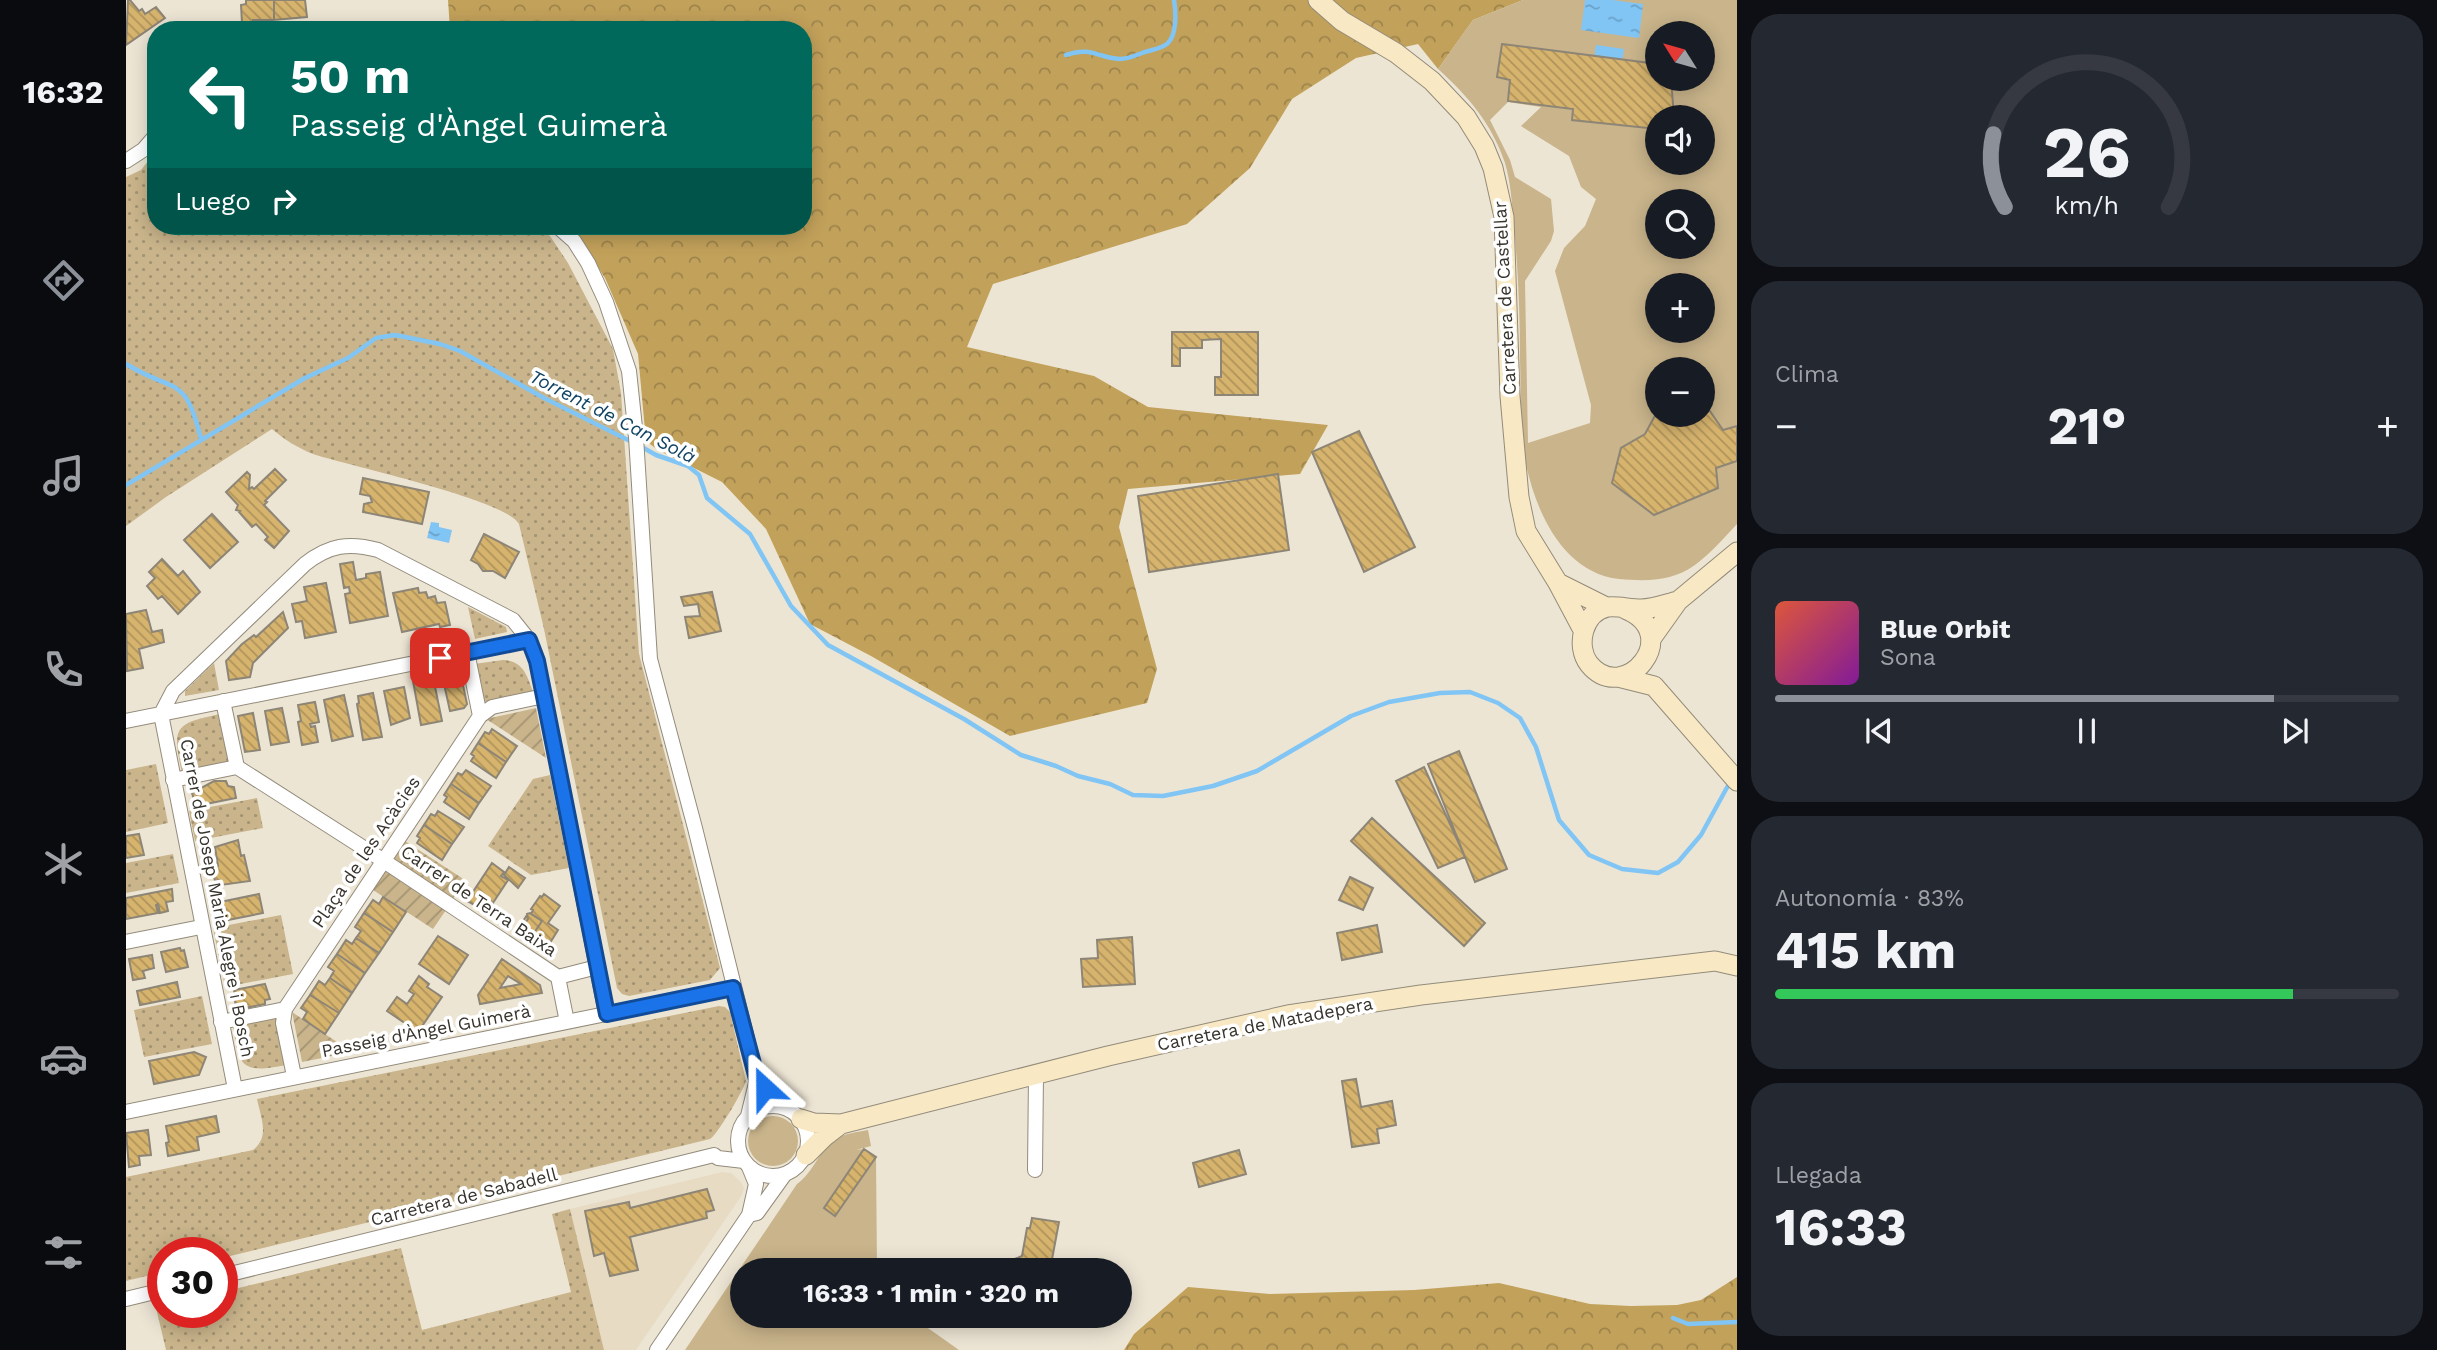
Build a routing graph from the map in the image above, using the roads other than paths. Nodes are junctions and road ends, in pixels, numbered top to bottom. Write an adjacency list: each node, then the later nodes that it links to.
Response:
1 (1318, 0): 6 (street, Carretera de Castellar)
2 (147, 145): 3 (street)
3 (126, 161)
4 (567, 235): 31 (street)
5 (1737, 552): 7 (street)
6 (1558, 583): 8 (street); 9 (street, Carretera de Castellar)
7 (1678, 601): 8 (street); 11 (street)
8 (1616, 608): 9 (street); 11 (street)
9 (1583, 631): 13 (street)
10 (529, 640): 12 (street); 15 (street); 17 (street)
11 (1649, 648): 13 (street); 14 (street)
12 (467, 652): 16 (street); 18 (street)
13 (1618, 677): 14 (street)
14 (1654, 686): 22 (street)
15 (544, 696): 18 (street); 29 (street)
16 (223, 701): 17 (street); 20 (street)
17 (161, 714): 19 (street); 21 (street, Carrer de Josep Maria Alegre i Bosch)
18 (480, 716): 23 (street, Plaça de les Acàcies)
19 (126, 721)
20 (237, 767): 21 (street); 23 (street, Carrer de Terra Baixa)
21 (173, 780): 24 (street, Carrer de Josep Maria Alegre i Bosch)
22 (1737, 781)
23 (384, 861): 30 (street, Carrer de Terra Baixa); 32 (street, Plaça de les Acàcies)
24 (201, 927): 25 (street); 34 (street, Carrer de Josep Maria Alegre i Bosch)
25 (126, 942)
26 (1737, 954): 27 (street)
27 (1715, 961): 28 (street, Carretera de Matadepera); 36 (street, Carretera de Matadepera)
28 (1737, 966)
29 (597, 967): 30 (street, Carrer de Terra Baixa); 33 (street)
30 (558, 977): 35 (street, Carrer de Terra Baixa)
31 (733, 988): 33 (street, Passeig d'Àngel Guimerà); 38 (street)
32 (285, 1009): 34 (street); 37 (street)
33 (607, 1014): 35 (street, Passeig d'Àngel Guimerà)
34 (221, 1021): 39 (street, Carrer de Josep Maria Alegre i Bosch)
35 (568, 1022): 37 (street, Passeig d'Àngel Guimerà)
36 (1035, 1074): 43 (street, Carretera de Matadepera); 47 (street)
37 (294, 1076): 39 (street, Passeig d'Àngel Guimerà)
38 (757, 1079): 41 (street); 42 (street)
39 (235, 1089): 40 (street, Passeig d'Àngel Guimerà)
40 (126, 1112)
41 (793, 1113): 42 (street); 43 (street); 45 (street)
42 (744, 1121): 44 (street); 46 (street)
43 (841, 1124): 45 (street)
44 (714, 1155): 46 (street, Carretera de Sabadell); 50 (street, Carretera de Sabadell)
45 (806, 1155): 48 (street)
46 (747, 1164): 48 (street); 49 (street)
47 (1035, 1170)
48 (785, 1174): 49 (street)
49 (749, 1215): 53 (street)
50 (238, 1272)
51 (147, 1294): 52 (street)
52 (126, 1299)
53 (657, 1350)

